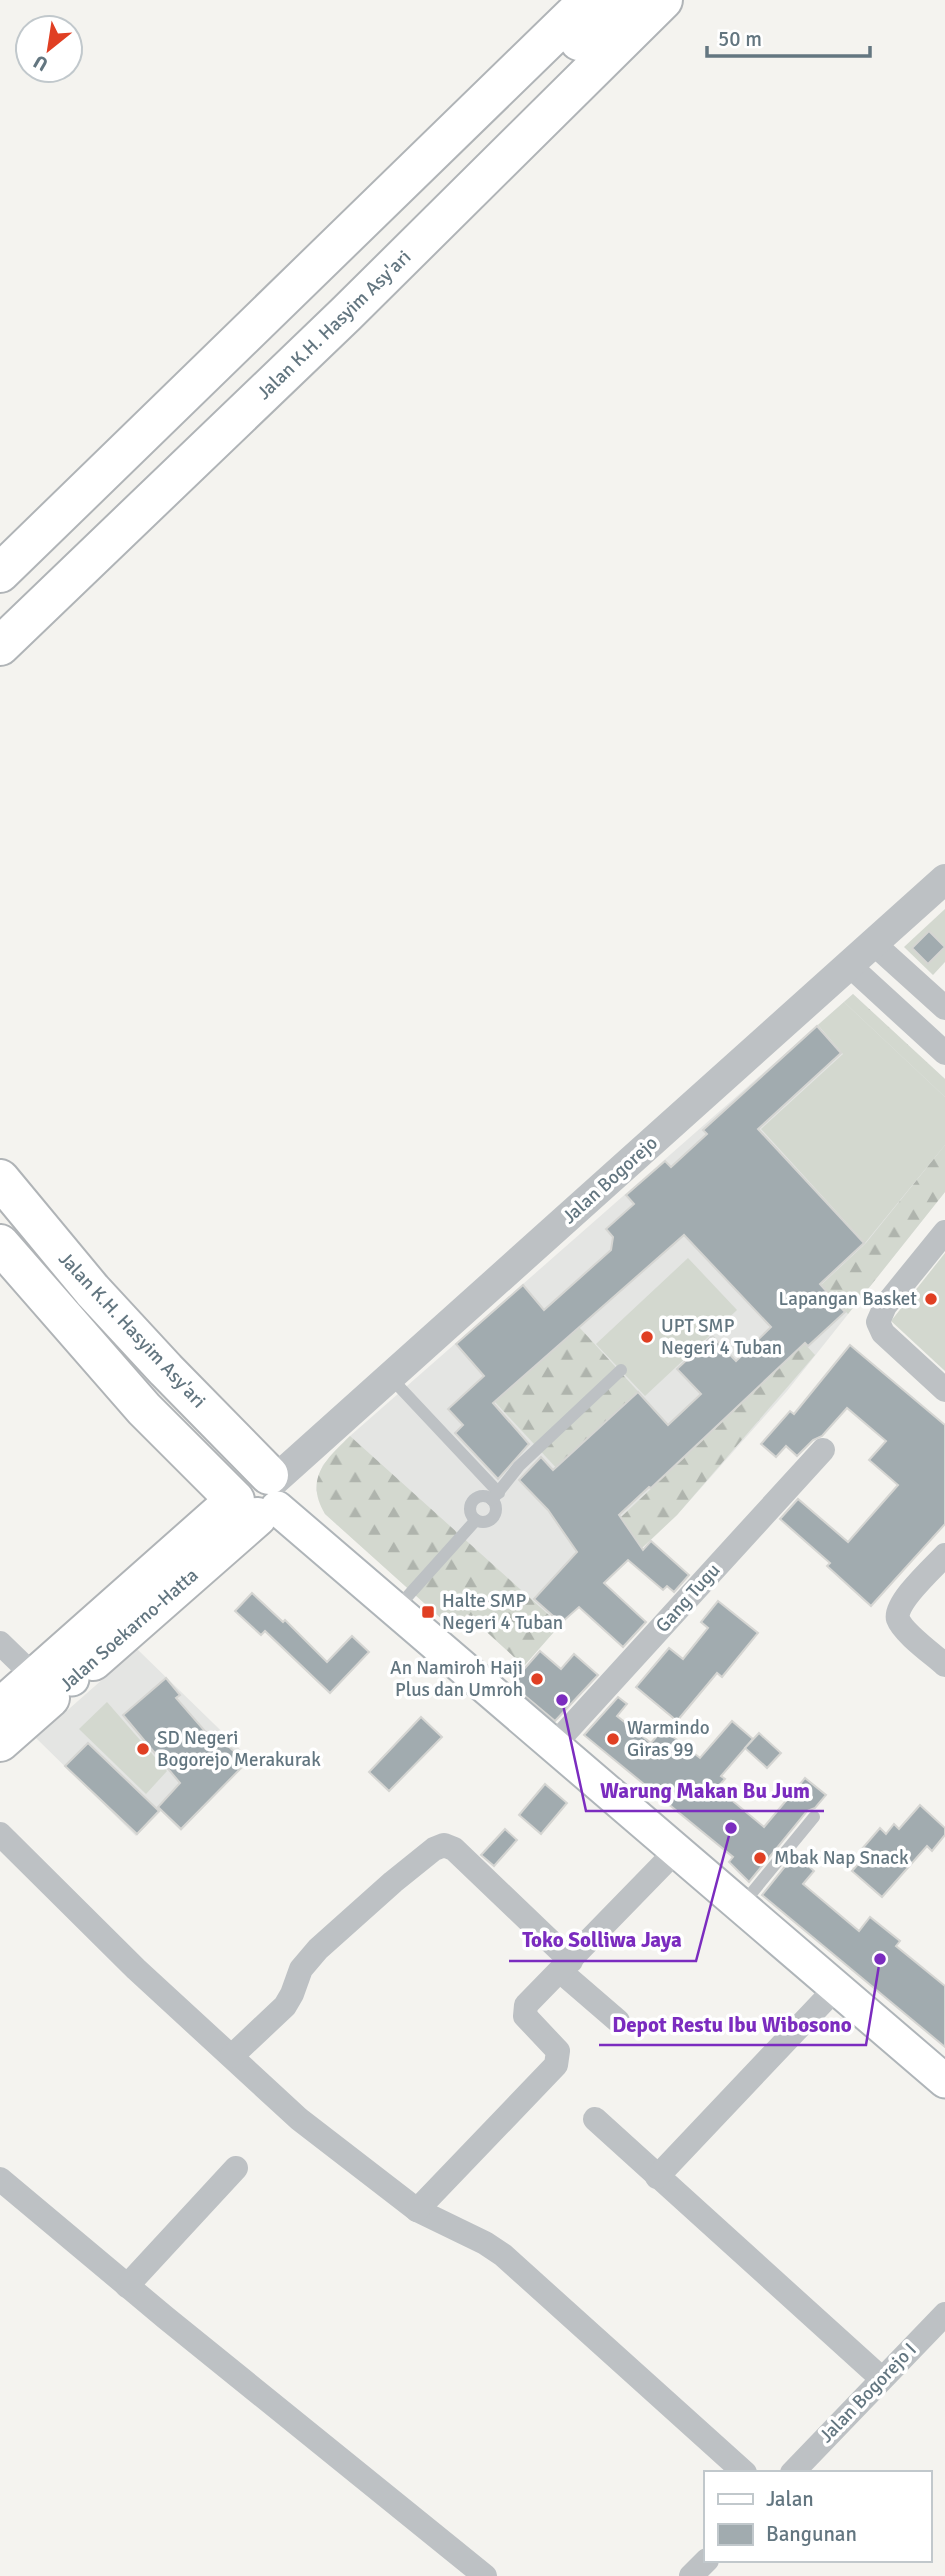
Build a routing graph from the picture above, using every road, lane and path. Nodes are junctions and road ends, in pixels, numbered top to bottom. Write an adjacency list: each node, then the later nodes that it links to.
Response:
1 (589, 0): 4 (highway)
2 (621, 0): 4 (highway)
3 (663, 0): 6 (highway, Jalan K.H. Hasyim Asy'ari)
4 (481, 105): 5 (highway)
5 (0, 573)
6 (0, 646)
7 (945, 879): 8 (street, Jalan Bogorejo)
8 (873, 943): 9 (street, Jalan Bogorejo); 10 (street)
9 (849, 965): 11 (street); 16 (street, Jalan Bogorejo)
10 (940, 993)
11 (945, 1053)
12 (0, 1179): 19 (highway, Jalan K.H. Hasyim Asy'ari)
13 (945, 1232): 17 (street)
14 (0, 1244): 19 (highway, Jalan K.H. Hasyim Asy'ari)
15 (621, 1370): 20 (lane)
16 (390, 1377): 19 (street, Jalan Bogorejo); 20 (lane)
17 (945, 1390)
18 (823, 1450): 29 (street, Gang Tugu)
19 (263, 1496): 23 (main road); 26 (highway, Jalan Soekarno-Hatta)
20 (496, 1496): 21 (lane); 21 (lane)
21 (476, 1520): 23 (lane)
22 (945, 1555): 25 (street)
23 (395, 1611): 29 (main road)
24 (0, 1643): 26 (street)
25 (945, 1665)
26 (54, 1672): 27 (highway, Jalan Soekarno-Hatta); 28 (highway, Jalan Soekarno-Hatta)
27 (0, 1708)
28 (0, 1742)
29 (553, 1746): 32 (main road)
30 (814, 1817): 33 (lane)
31 (0, 1834): 37 (street)
32 (676, 1851): 33 (main road); 34 (street)
33 (740, 1906): 35 (main road)
34 (566, 1966): 36 (street); 37 (street); 43 (street)
35 (836, 1988): 38 (main road); 41 (street)
36 (618, 2021)
37 (232, 2056): 43 (street)
38 (945, 2081)
39 (594, 2119): 41 (street)
40 (236, 2168): 44 (street)
41 (657, 2177): 46 (street)
42 (0, 2179): 44 (street)
43 (417, 2210): 47 (street)
44 (127, 2286): 50 (street)
45 (945, 2314): 46 (street, Jalan Bogorejo I)
46 (881, 2378): 48 (street, Jalan Bogorejo I)
47 (744, 2471)
48 (794, 2471)
49 (705, 2562): 51 (street)
50 (485, 2576)
51 (691, 2576)

